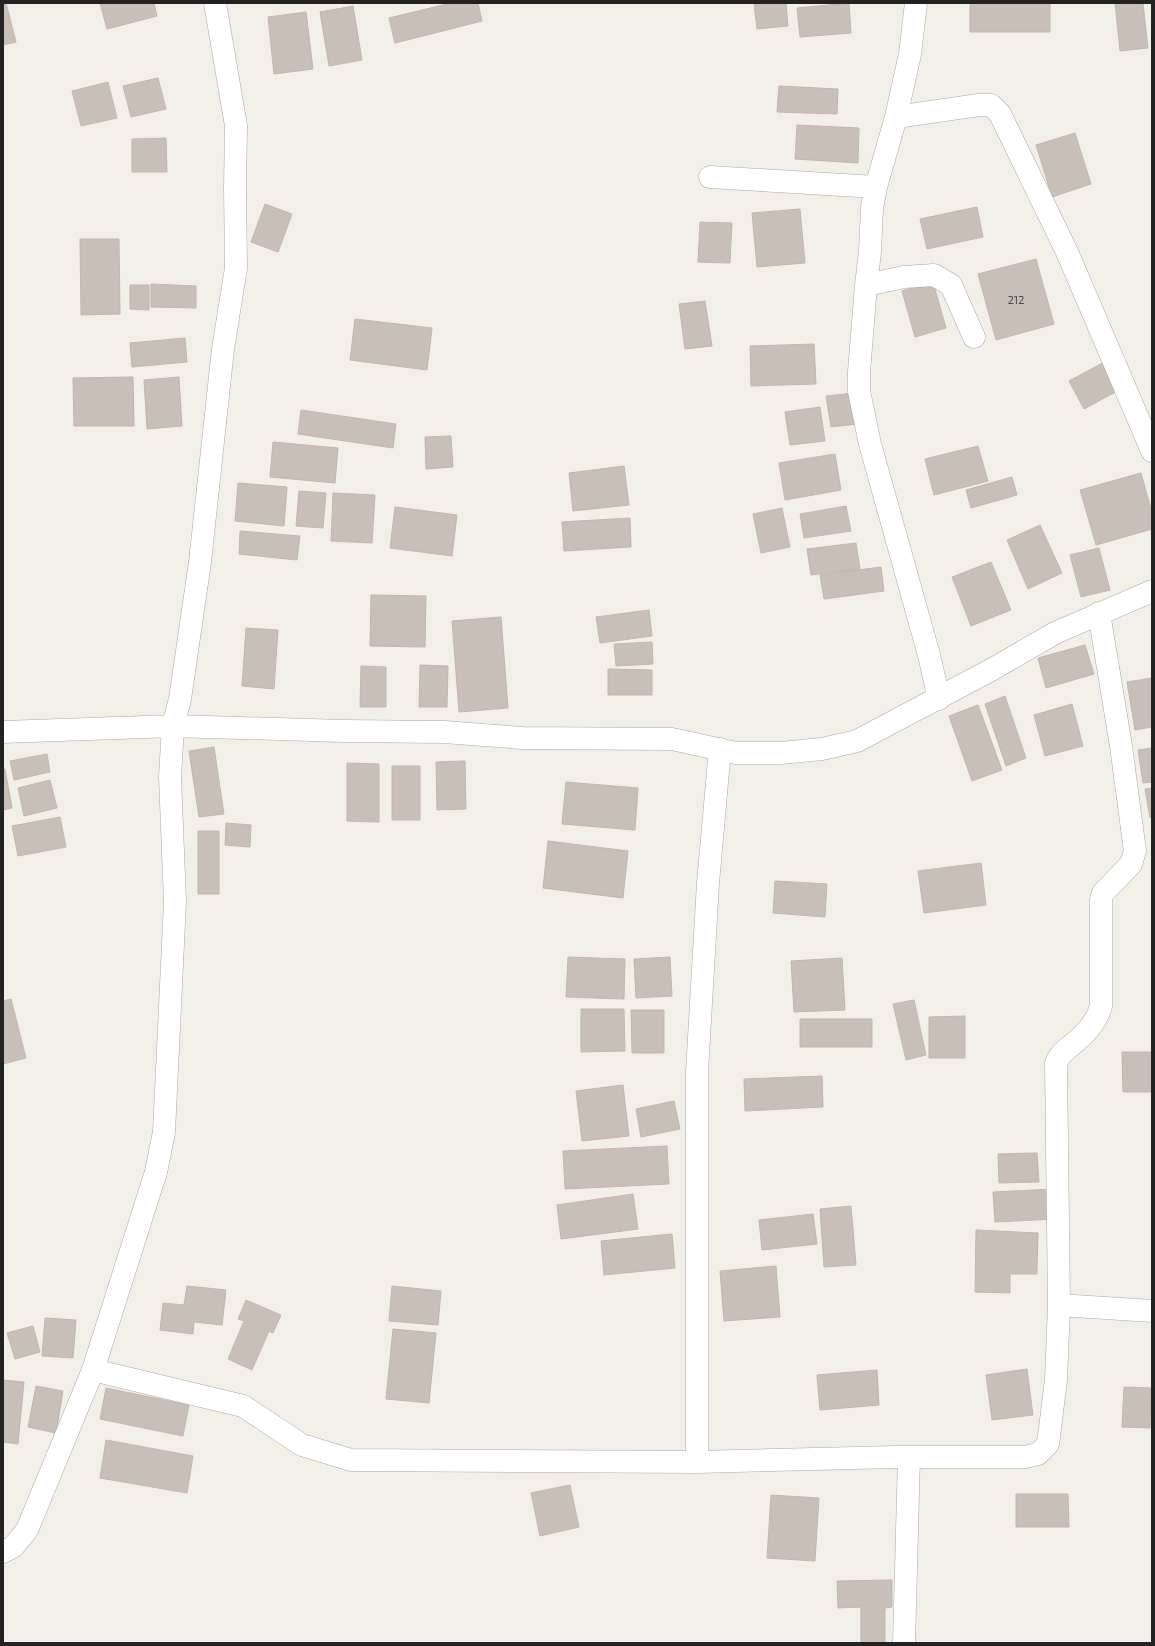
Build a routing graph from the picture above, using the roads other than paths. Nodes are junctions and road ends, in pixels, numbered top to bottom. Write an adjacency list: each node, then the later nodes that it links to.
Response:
1 (214, 3): 12 (street)
2 (916, 3): 3 (street)
3 (896, 117): 5 (street); 8 (street)
4 (710, 177): 5 (street)
5 (876, 187): 6 (street)
6 (866, 285): 7 (street); 11 (street)
7 (974, 337)
8 (1152, 451)
9 (1152, 591): 10 (street)
10 (1099, 613): 11 (street); 15 (street)
11 (939, 699): 14 (street)
12 (174, 726): 13 (street); 14 (street); 17 (street)
13 (3, 732)
14 (720, 749): 19 (street)
15 (1059, 1305): 16 (street); 18 (street)
16 (1152, 1311)
17 (93, 1370): 19 (street); 20 (street)
18 (909, 1457): 19 (street); 21 (street)
19 (697, 1462)
20 (3, 1552)
21 (904, 1643)

